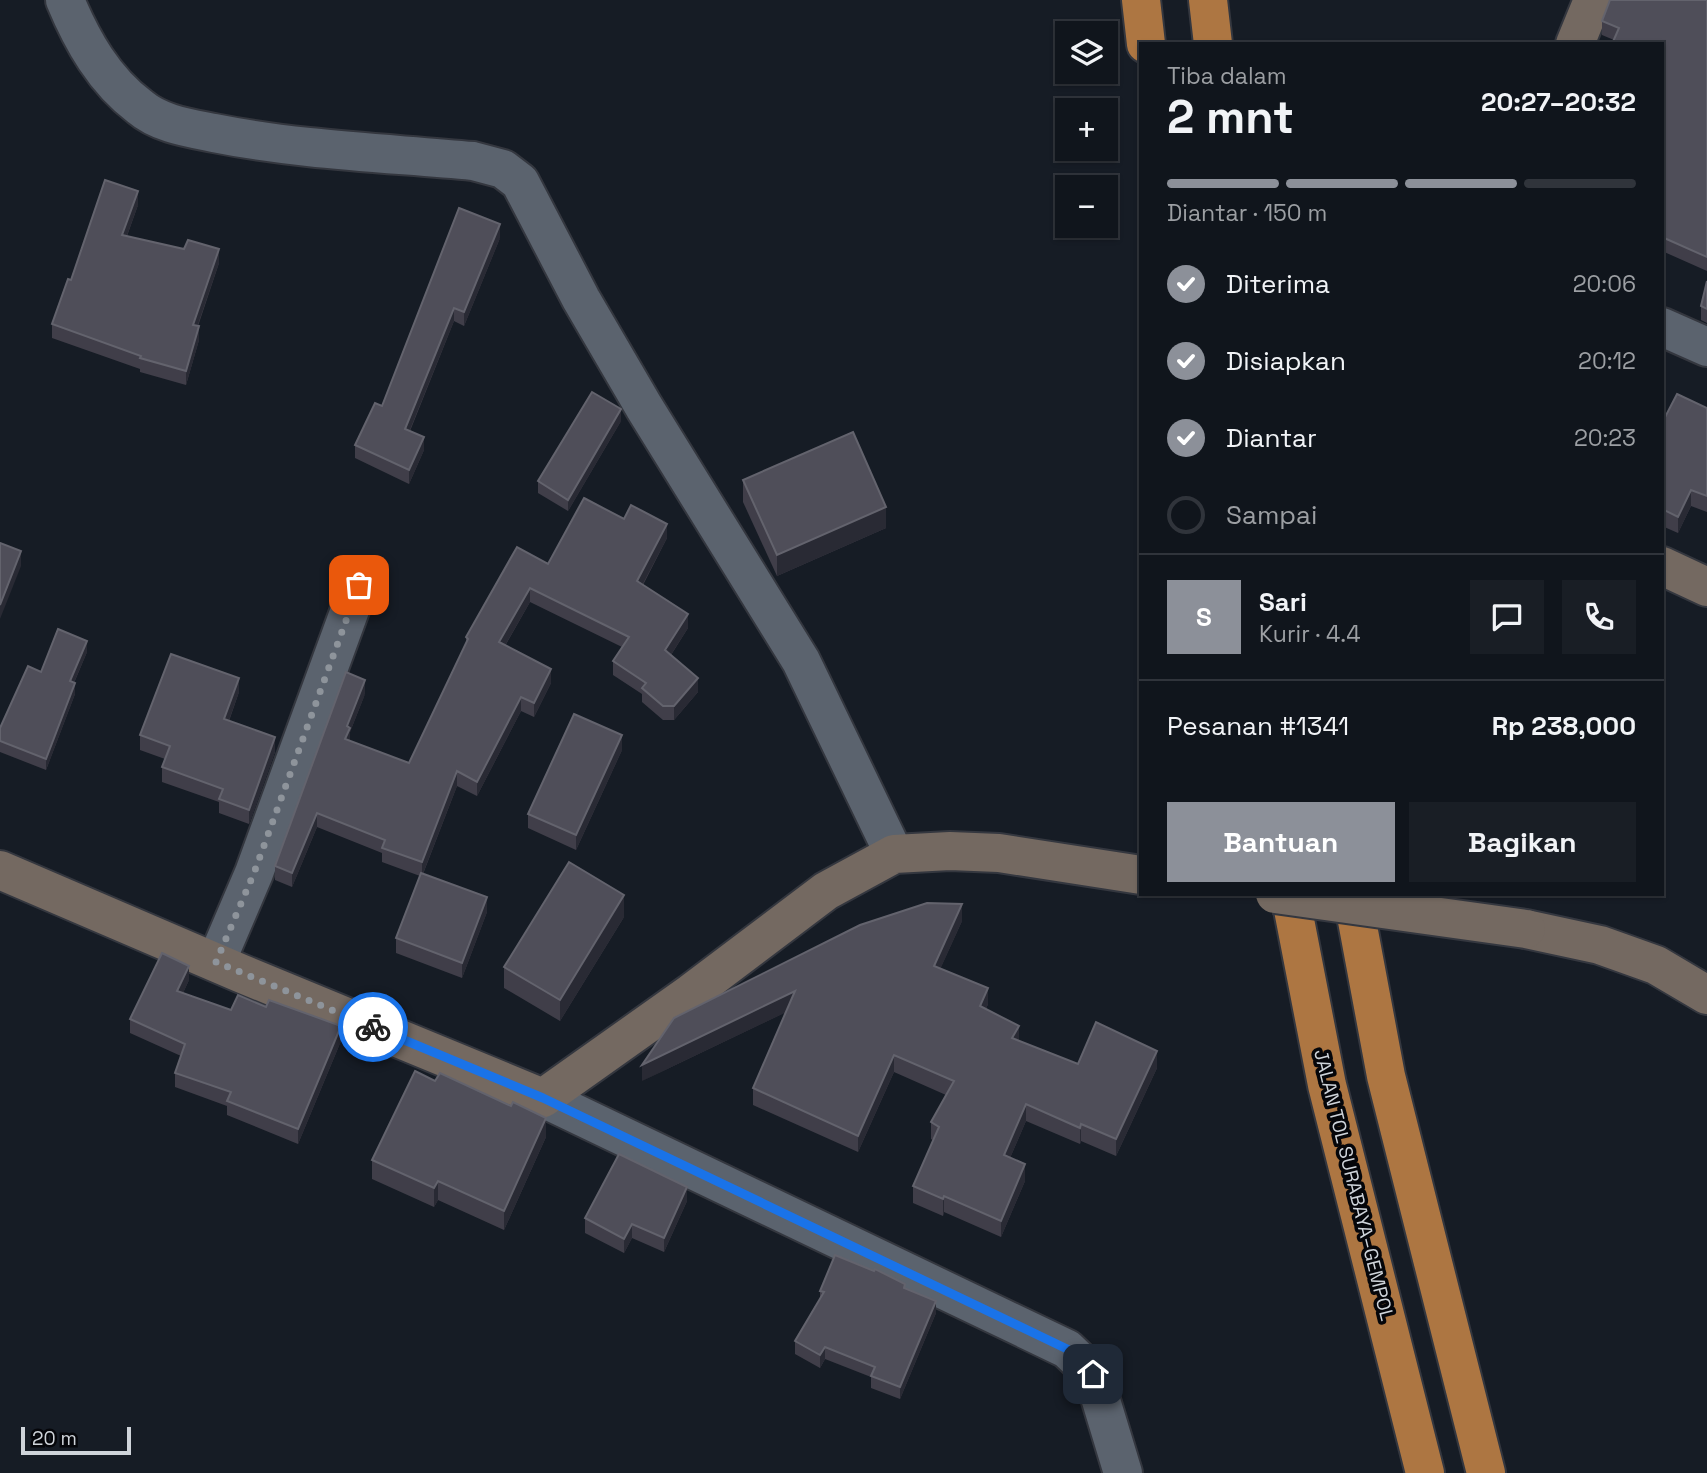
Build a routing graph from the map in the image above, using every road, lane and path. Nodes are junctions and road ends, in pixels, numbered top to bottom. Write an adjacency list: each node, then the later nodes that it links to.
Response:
1 (65, 0): 13 (street)
2 (1141, 0): 5 (highway)
3 (1208, 0): 6 (highway)
4 (1593, 0): 7 (street)
5 (1146, 42)
6 (1213, 42)
7 (1577, 42)
8 (1664, 328): 9 (street)
9 (1707, 348)
10 (1664, 567): 12 (street)
11 (359, 585): 19 (street)
12 (1707, 587)
13 (894, 854): 15 (street); 21 (street)
14 (0, 870): 19 (street)
15 (1127, 874)
16 (1289, 896): 20 (street, bridge)
17 (1290, 896): 23 (highway, JALAN TOL SURABAYA–GEMPOL)
18 (1352, 896): 24 (highway)
19 (216, 962): 21 (street)
20 (1707, 995)
21 (543, 1098): 22 (street)
22 (1123, 1473)
23 (1425, 1473)
24 (1486, 1473)

